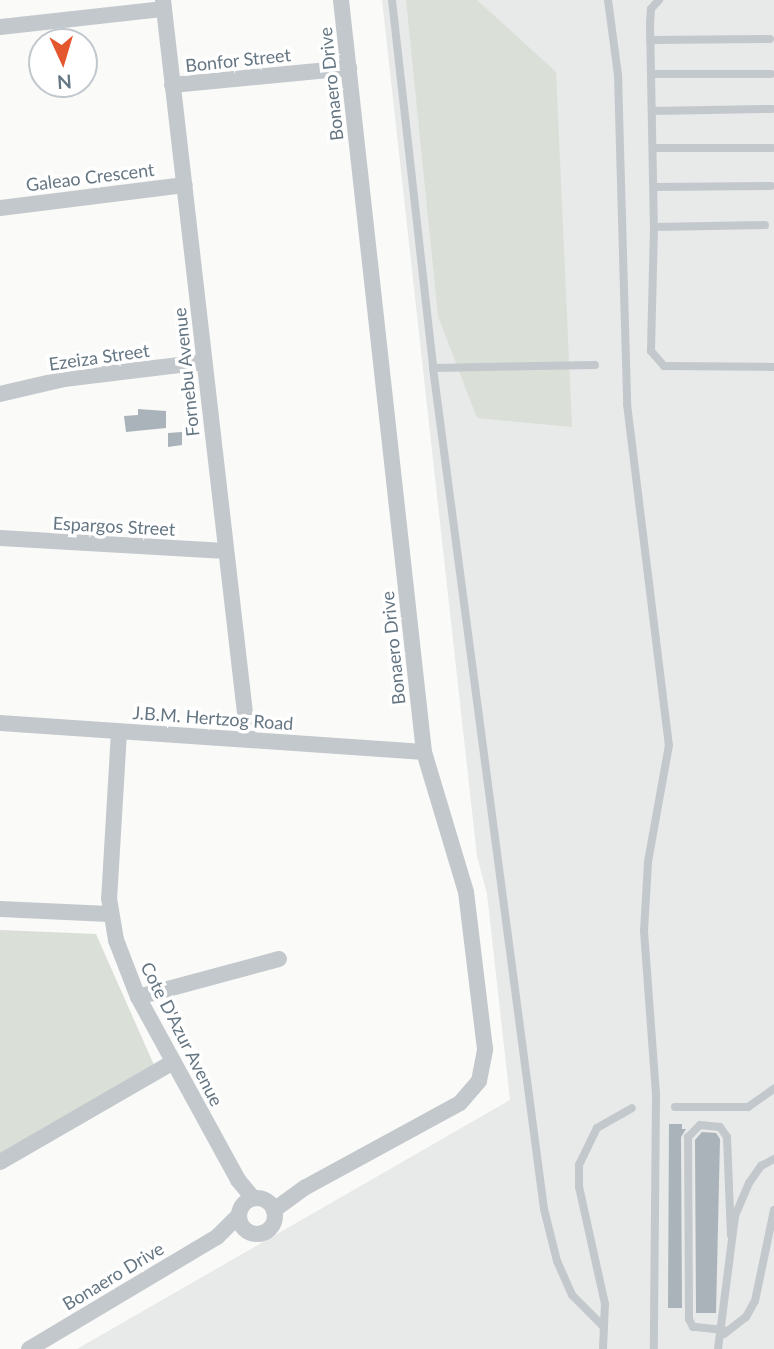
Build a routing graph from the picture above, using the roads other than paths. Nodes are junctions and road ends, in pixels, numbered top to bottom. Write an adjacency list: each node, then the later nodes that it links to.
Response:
1 (341, 0): 9 (street, Bonaero Drive)
2 (392, 0): 26 (lane)
3 (608, 0): 51 (lane)
4 (659, 0): 8 (lane)
5 (163, 4): 6 (street); 12 (street, Fornebu Avenue)
6 (0, 27)
7 (770, 39): 8 (lane)
8 (650, 40): 10 (lane)
9 (349, 68): 12 (street, Bonfor Street); 33 (street, Bonaero Drive)
10 (651, 74): 11 (lane); 14 (lane)
11 (771, 74)
12 (172, 85): 17 (street, Fornebu Avenue)
13 (772, 109): 14 (lane)
14 (652, 111): 15 (lane)
15 (653, 148): 16 (lane); 19 (lane)
16 (772, 148)
17 (185, 185): 20 (street, Galeao Crescent); 23 (street, Fornebu Avenue)
18 (771, 186): 19 (lane)
19 (654, 187): 22 (lane)
20 (0, 208)
21 (765, 225): 22 (lane)
22 (654, 226): 25 (lane)
23 (204, 362): 27 (street, Ezeiza Street); 29 (street, Fornebu Avenue)
24 (595, 365): 26 (lane)
25 (774, 367)
26 (433, 368): 47 (lane)
27 (0, 394)
28 (0, 538): 29 (street, Espargos Street)
29 (226, 551): 32 (street, Fornebu Avenue)
30 (0, 723): 31 (street, J.B.M. Hertzog Road)
31 (119, 732): 32 (street, J.B.M. Hertzog Road); 35 (street, Cote D'Azur Avenue)
32 (248, 739): 33 (street, J.B.M. Hertzog Road)
33 (424, 752): 44 (street, Bonaero Drive)
34 (0, 909): 35 (street)
35 (109, 914): 37 (street, Cote D'Azur Avenue)
36 (279, 959): 37 (street)
37 (138, 997): 38 (street, Cote D'Azur Avenue)
38 (173, 1062): 43 (street); 44 (street, Cote D'Azur Avenue)
39 (774, 1089): 40 (lane)
40 (675, 1107)
41 (632, 1108): 47 (lane)
42 (774, 1159): 46 (lane)
43 (0, 1162)
44 (254, 1210): 49 (street, Bonaero Drive)
45 (774, 1210): 48 (lane)
46 (731, 1235): 48 (lane); 48 (lane)
47 (604, 1327): 50 (lane)
48 (721, 1330): 52 (lane)
49 (29, 1349)
50 (603, 1349)
51 (654, 1349)
52 (719, 1349)

